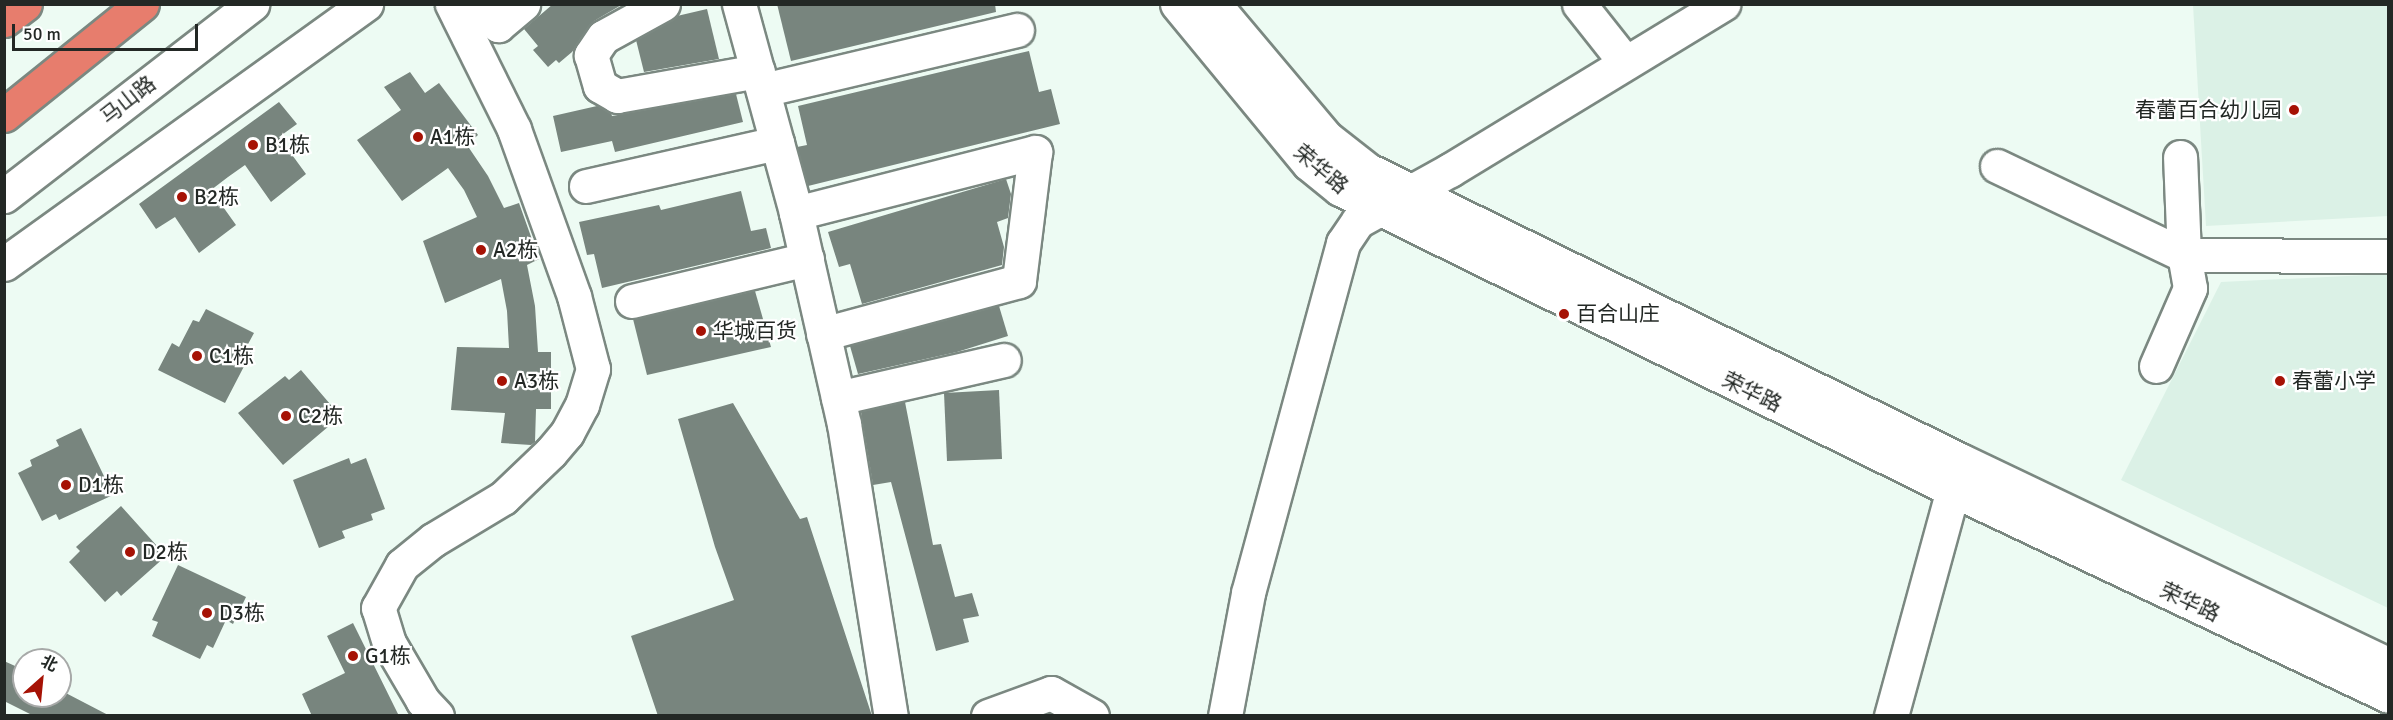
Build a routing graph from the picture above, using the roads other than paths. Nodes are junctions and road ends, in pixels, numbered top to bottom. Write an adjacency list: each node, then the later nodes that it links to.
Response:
1 (25, 4): 14 (highway)
2 (142, 4): 18 (highway)
3 (252, 4): 24 (street, 马山路)
4 (366, 4): 30 (street)
5 (452, 4): 39 (street)
6 (485, 4): 7 (street)
7 (523, 4)
8 (663, 4): 17 (street)
9 (739, 4): 17 (street)
10 (1177, 4): 25 (street, 荣华路)
11 (1214, 4): 23 (street, 荣华路)
12 (1579, 4): 16 (street)
13 (1723, 4): 16 (street)
14 (4, 20)
15 (1017, 30): 17 (street)
16 (1626, 62): 23 (street)
17 (760, 80): 19 (street)
18 (4, 115)
19 (777, 143): 22 (street); 26 (street)
20 (2180, 157): 27 (street)
21 (1997, 166): 27 (street)
22 (586, 186)
23 (1411, 192): 25 (street); 37 (street, 荣华路)
24 (4, 196)
25 (1377, 209): 36 (street, 荣华路); 43 (street)
26 (796, 213): 29 (street); 32 (street)
27 (2184, 255): 28 (street); 34 (street)
28 (2388, 255)
29 (807, 259): 31 (street); 32 (street)
30 (4, 264)
31 (632, 301)
32 (824, 334): 35 (street)
33 (1004, 360): 35 (street)
34 (2156, 366)
35 (838, 398): 40 (street)
36 (1953, 490): 38 (street, 荣华路); 44 (street)
37 (2388, 664)
38 (2388, 696)
39 (437, 716)
40 (891, 716)
41 (988, 716): 42 (street)
42 (1092, 716)
43 (1225, 716)
44 (1891, 716)

